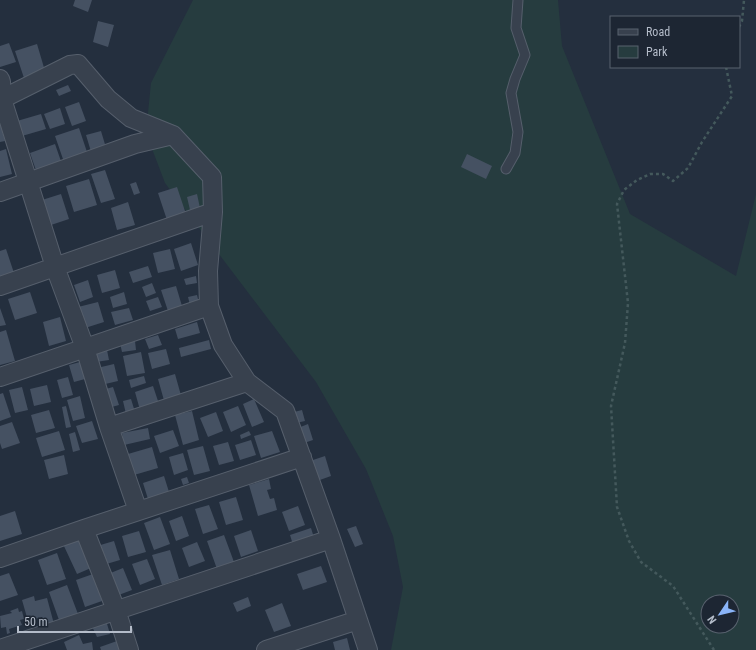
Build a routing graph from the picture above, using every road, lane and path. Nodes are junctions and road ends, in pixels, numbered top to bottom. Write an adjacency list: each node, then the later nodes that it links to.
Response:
1 (518, 0): 8 (lane)
2 (744, 0): 3 (path)
3 (740, 25)
4 (726, 68): 30 (path)
5 (0, 79): 6 (street)
6 (1, 99): 7 (street); 9 (street)
7 (173, 135): 9 (street); 11 (street)
8 (506, 169)
9 (29, 182): 10 (street); 12 (street)
10 (0, 192)
11 (213, 212): 12 (street); 14 (street)
12 (55, 267): 13 (street); 15 (street)
13 (0, 286)
14 (209, 306): 15 (street); 17 (street)
15 (84, 348): 16 (street); 18 (street)
16 (0, 376)
17 (247, 382): 18 (street); 19 (street)
18 (109, 427): 20 (street)
19 (302, 457): 20 (street); 22 (street)
20 (138, 511): 21 (street)
21 (84, 529): 23 (street); 24 (street)
22 (331, 539): 24 (street); 25 (street)
23 (0, 558)
24 (116, 610): 26 (street); 27 (street)
25 (358, 620): 28 (street); 29 (street)
26 (0, 649)
27 (129, 650)
28 (266, 650)
29 (368, 650)
30 (714, 650)

